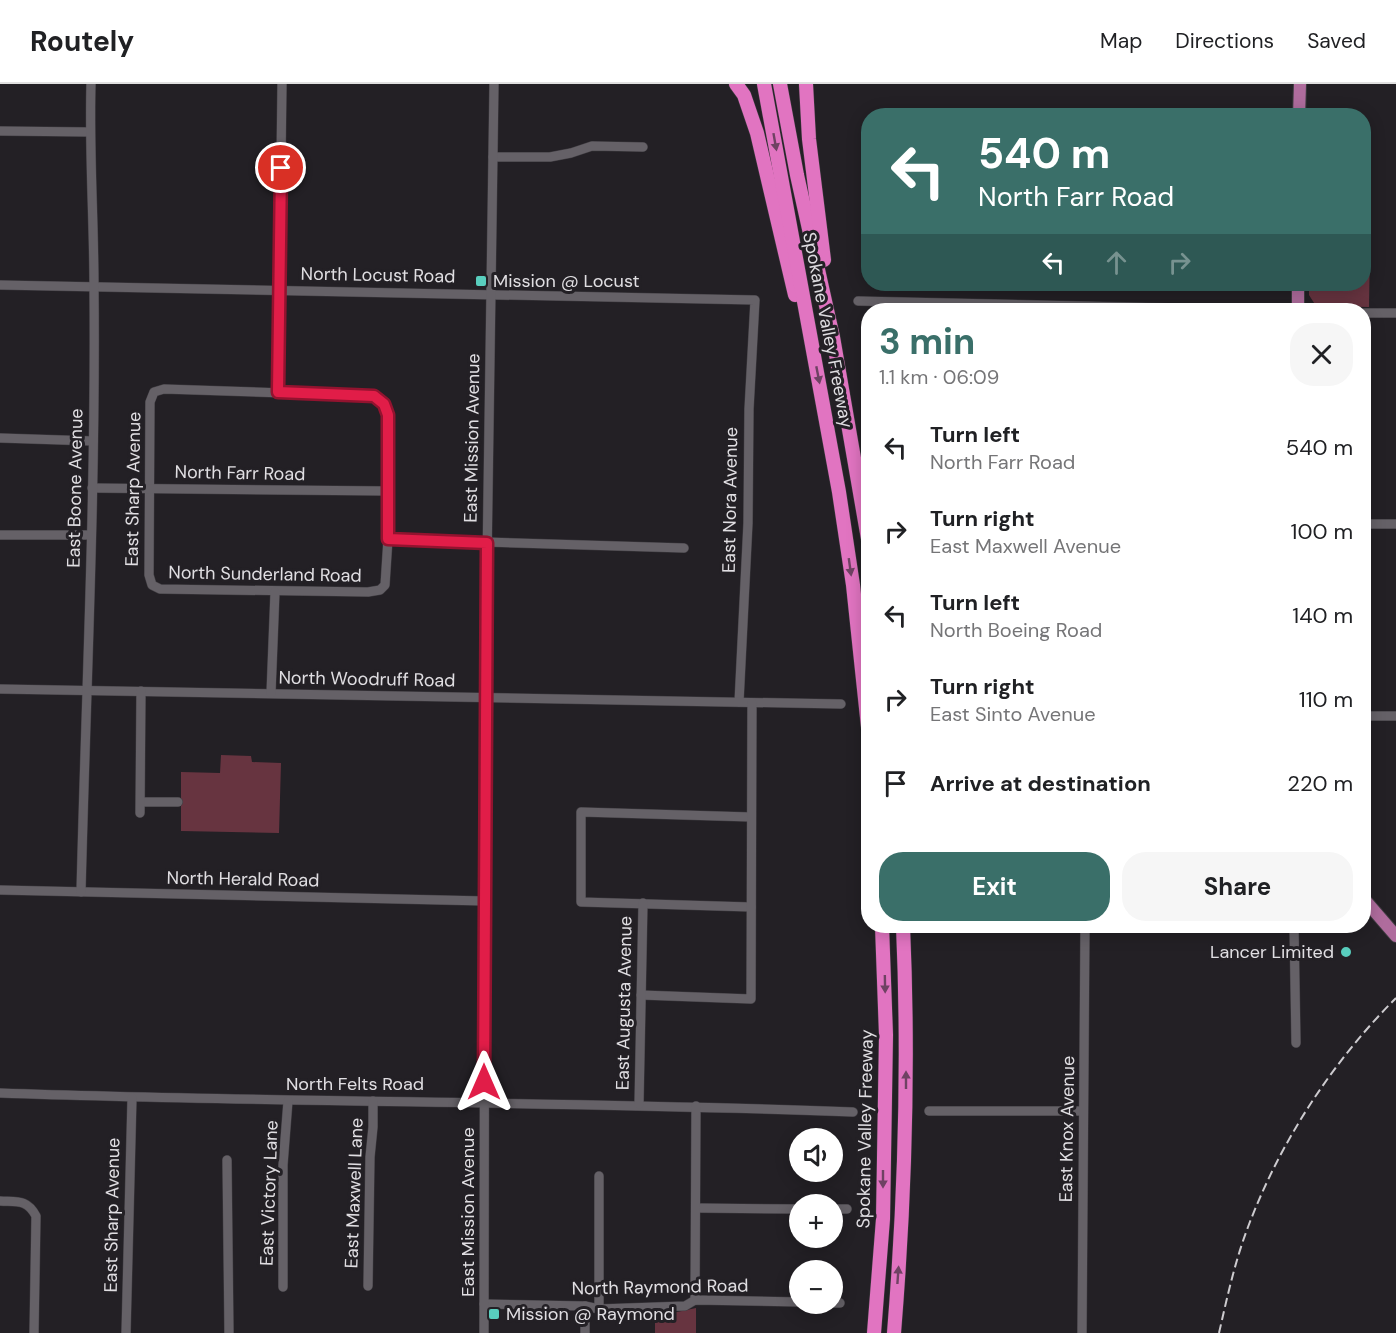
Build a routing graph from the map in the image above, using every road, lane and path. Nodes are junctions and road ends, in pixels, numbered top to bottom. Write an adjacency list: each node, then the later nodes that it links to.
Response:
1 (91, 84): 11 (street, East Boone Avenue)
2 (282, 84): 16 (street)
3 (494, 84): 13 (street, East Mission Avenue)
4 (736, 84): 24 (highway)
5 (764, 84): 24 (highway, Spokane Valley Freeway, one-way to 24)
6 (780, 84): 23 (highway, Spokane Valley Freeway)
7 (806, 84): 23 (highway)
8 (1300, 84): 9 (main road)
9 (1299, 108)
10 (0, 130): 11 (street)
11 (90, 132): 15 (street, East Boone Avenue)
12 (643, 147): 13 (street)
13 (493, 157): 17 (street, East Mission Avenue)
14 (0, 285): 15 (street, North Locust Road)
15 (94, 288): 16 (street, North Locust Road); 27 (street, East Boone Avenue)
16 (280, 290): 17 (street, North Locust Road); 25 (street)
17 (491, 294): 18 (street, North Locust Road); 37 (street, East Mission Avenue)
18 (755, 300): 47 (street, East Nora Avenue)
19 (858, 301): 20 (street)
20 (900, 303)
21 (1371, 313): 22 (street)
22 (1396, 313)
23 (833, 337): 31 (highway, Spokane Valley Freeway)
24 (812, 345): 41 (highway, Spokane Valley Freeway, one-way to 41)
25 (278, 392): 29 (street, East Sharp Avenue); 30 (street)
26 (0, 438): 27 (street)
27 (93, 441): 28 (street, East Boone Avenue)
28 (92, 488): 29 (street, North Farr Road); 35 (street, East Boone Avenue)
29 (149, 489): 30 (street, North Farr Road); 39 (street, East Sharp Avenue)
30 (388, 491): 36 (street)
31 (861, 499)
32 (1371, 524): 33 (street)
33 (1396, 524)
34 (0, 534): 35 (street)
35 (91, 535): 43 (street, East Boone Avenue)
36 (388, 539): 37 (street); 40 (street, North Sunderland Road)
37 (487, 543): 38 (street); 46 (street, East Mission Avenue)
38 (684, 548)
39 (152, 585): 40 (street, North Sunderland Road)
40 (274, 592): 45 (street)
41 (861, 667)
42 (0, 689): 43 (street, North Woodruff Road)
43 (86, 691): 44 (street, North Woodruff Road); 57 (street, East Boone Avenue)
44 (141, 691): 45 (street, North Woodruff Road); 52 (street)
45 (271, 693): 46 (street, North Woodruff Road)
46 (485, 699): 47 (street, North Woodruff Road); 58 (street, East Mission Avenue)
47 (738, 702): 48 (street, North Woodruff Road)
48 (752, 703): 49 (street, North Woodruff Road); 55 (street)
49 (841, 704)
50 (1371, 716): 51 (street)
51 (1396, 716)
52 (141, 801): 53 (street); 54 (street)
53 (178, 802)
54 (140, 813)
55 (751, 817): 59 (street); 60 (street)
56 (0, 890): 57 (street, North Herald Road)
57 (81, 892): 58 (street, North Herald Road)
58 (485, 901): 73 (street, East Mission Avenue)
59 (643, 903): 60 (street); 67 (street, East Augusta Avenue)
60 (751, 907): 67 (street)
61 (1371, 907): 66 (main road)
62 (882, 933): 98 (highway, Spokane Valley Freeway, one-way to 98)
63 (903, 933): 99 (highway, Spokane Valley Freeway, one-way to 63)
64 (1085, 933): 78 (street, East Knox Avenue)
65 (1294, 933): 68 (street)
66 (1396, 936)
67 (641, 995): 74 (street, East Augusta Avenue)
68 (1296, 1043)
69 (0, 1094): 70 (street, North Felts Road)
70 (132, 1098): 71 (street, North Felts Road); 94 (street, East Sharp Avenue)
71 (288, 1101): 72 (street, North Felts Road); 87 (street, East Victory Lane)
72 (373, 1101): 73 (street, North Felts Road); 86 (street, East Maxwell Lane)
73 (484, 1102): 74 (street, North Felts Road); 90 (street, East Mission Avenue)
74 (639, 1104): 75 (street, North Felts Road)
75 (696, 1106): 77 (street, North Felts Road); 82 (street)
76 (929, 1111): 78 (street)
77 (853, 1112)
78 (1083, 1112): 100 (street, East Knox Avenue)
79 (227, 1160): 95 (street)
80 (599, 1176): 92 (street)
81 (0, 1201): 93 (street)
82 (696, 1208): 83 (street); 88 (street)
83 (789, 1209)
84 (843, 1209): 85 (street)
85 (848, 1209)
86 (368, 1286)
87 (283, 1287)
88 (695, 1300): 89 (street, North Raymond Road); 92 (street, North Raymond Road)
89 (789, 1302)
90 (484, 1304): 91 (street, North Raymond Road); 96 (street, East Mission Avenue)
91 (585, 1306): 92 (street, North Raymond Road); 97 (street)
92 (599, 1308)
93 (34, 1333)
94 (126, 1333)
95 (229, 1333)
96 (484, 1333)
97 (585, 1333)
98 (874, 1333)
99 (894, 1333)
100 (1082, 1333)

